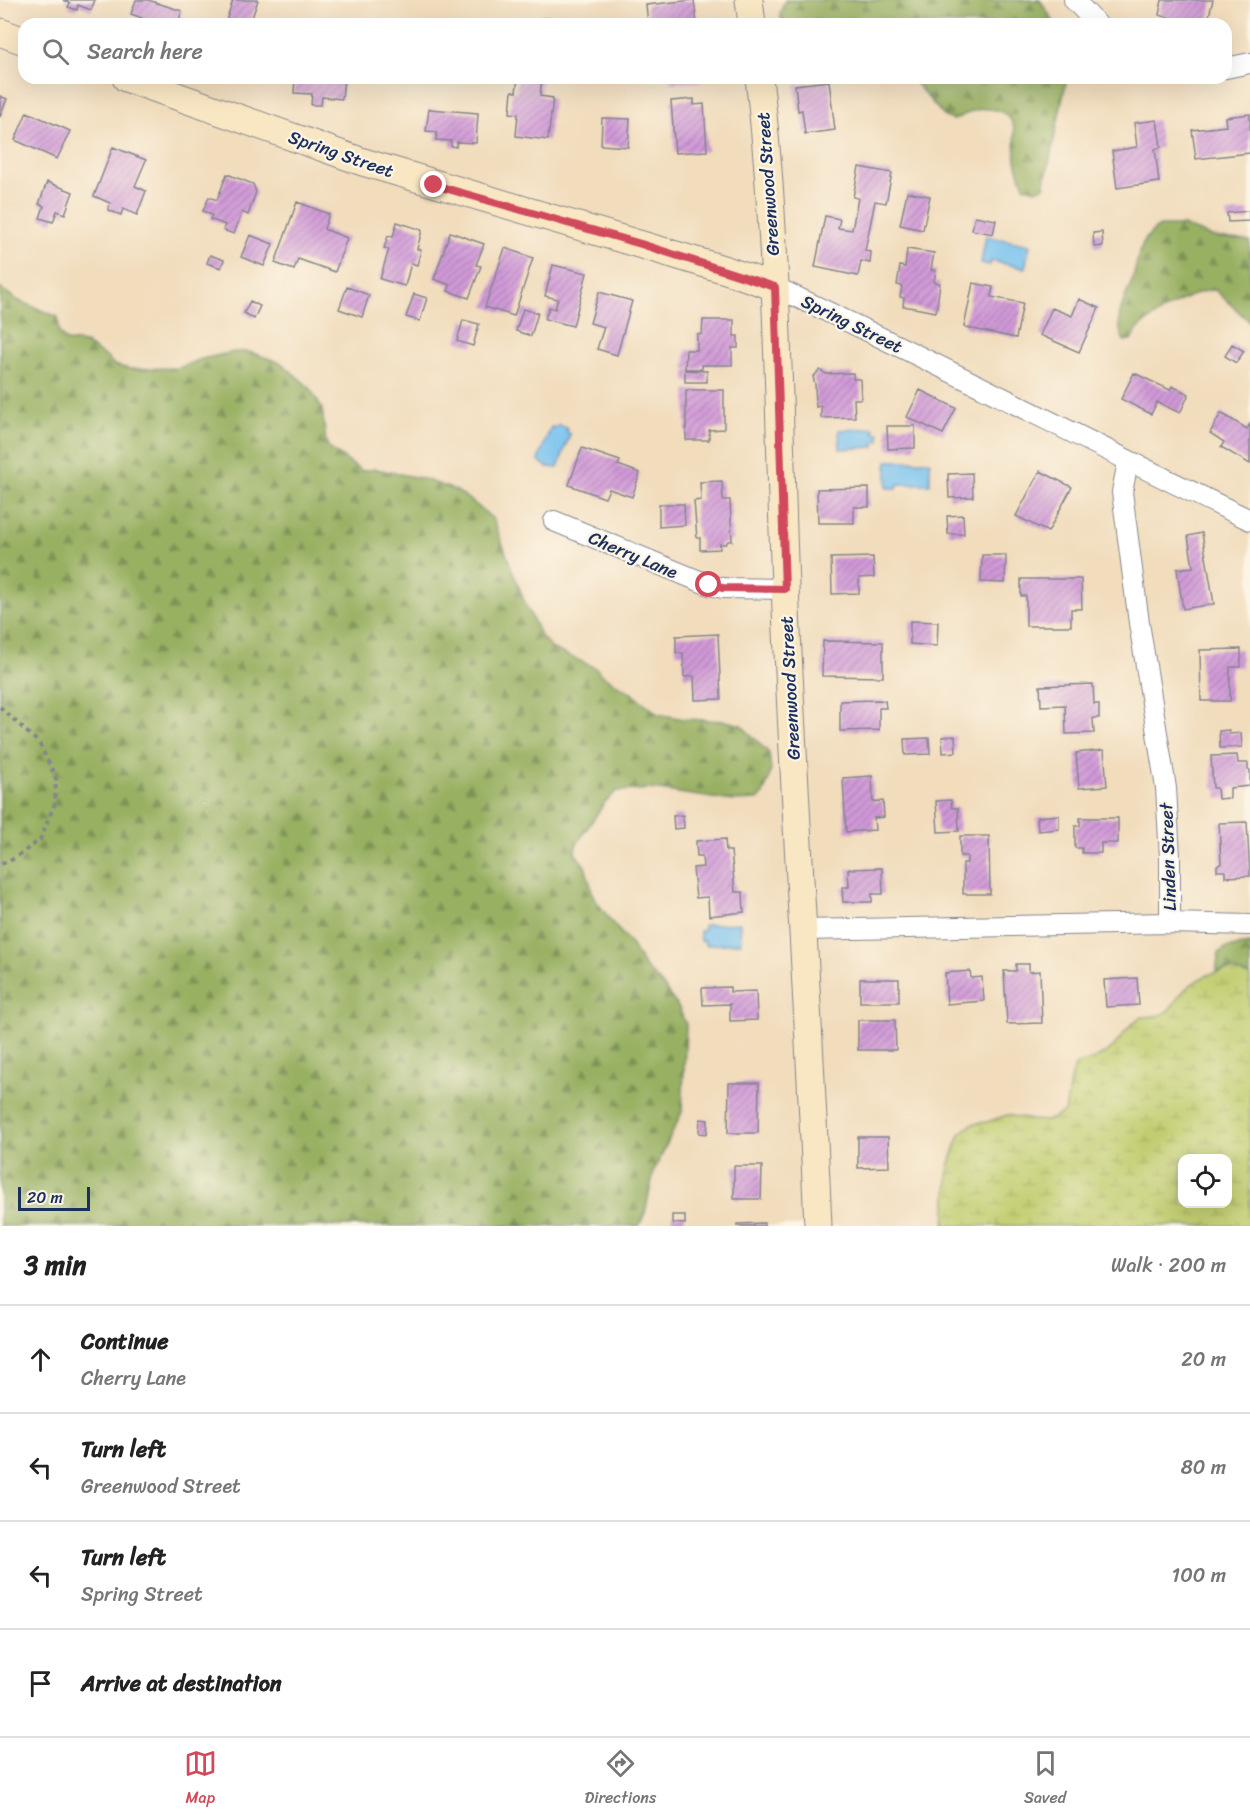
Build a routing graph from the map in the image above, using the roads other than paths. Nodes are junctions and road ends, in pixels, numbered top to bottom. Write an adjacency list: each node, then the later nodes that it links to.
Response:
1 (749, 0): 3 (street)
2 (1074, 0): 4 (street)
3 (751, 18)
4 (1090, 18)
5 (0, 32): 6 (street)
6 (18, 39)
7 (1250, 63): 8 (street)
8 (1232, 67)
9 (143, 84): 11 (street, Spring Street)
10 (760, 84): 11 (street, Greenwood Street)
11 (775, 287): 12 (street, Spring Street); 15 (street, Greenwood Street)
12 (1128, 462): 13 (street, Spring Street); 16 (street, Linden Street)
13 (1250, 520)
14 (554, 521): 15 (street, Cherry Lane)
15 (785, 589): 18 (street, Greenwood Street)
16 (1170, 923): 17 (street); 18 (street, Linden Street)
17 (1250, 925)
18 (802, 930): 19 (street, Greenwood Street)
19 (818, 1226)

